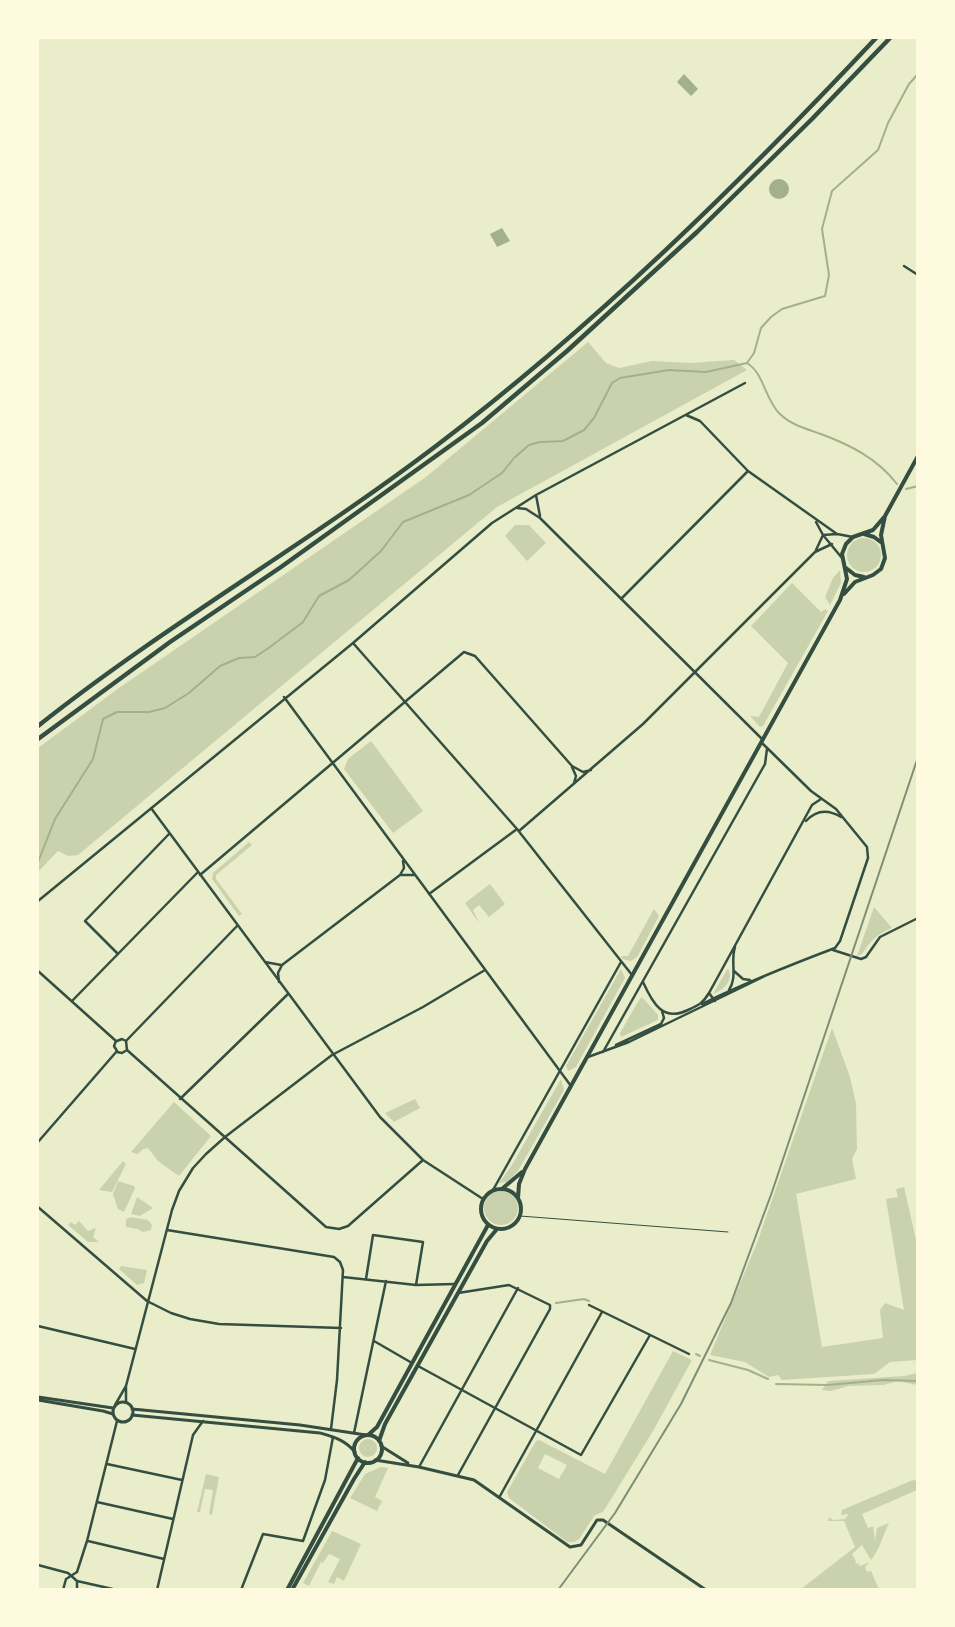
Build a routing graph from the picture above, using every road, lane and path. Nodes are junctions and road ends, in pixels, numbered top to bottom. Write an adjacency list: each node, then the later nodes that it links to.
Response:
1 (876, 38): 30 (highway)
2 (890, 38): 31 (highway)
3 (904, 266): 4 (street)
4 (918, 275)
5 (745, 383): 6 (street)
6 (686, 415): 8 (street); 9 (street)
7 (918, 456): 11 (main road)
8 (748, 471): 13 (street); 24 (street)
9 (536, 495): 10 (street); 12 (street)
10 (515, 508): 12 (street); 26 (street)
11 (885, 516): 15 (main road); 19 (main road)
12 (540, 518): 24 (street)
13 (816, 520): 14 (street); 16 (street)
14 (837, 534): 16 (street); 17 (street)
15 (864, 534): 17 (main road); 19 (main road)
16 (823, 536): 18 (street); 20 (street)
17 (853, 537): 21 (main road)
18 (832, 544): 20 (street); 21 (street)
19 (883, 546): 23 (main road)
20 (815, 552): 27 (street)
21 (842, 558): 22 (main road)
22 (845, 566): 23 (main road); 25 (main road)
23 (864, 577): 25 (main road)
24 (621, 598): 27 (street)
25 (840, 600): 32 (main road)
26 (353, 642): 28 (street); 29 (street)
27 (694, 672): 32 (street); 36 (street)
28 (284, 697): 34 (street); 39 (street)
29 (406, 702): 34 (street); 35 (street); 43 (street)
30 (38, 726)
31 (38, 739)
32 (762, 741): 33 (street); 64 (main road)
33 (767, 748): 38 (street); 66 (street)
34 (333, 763): 45 (street); 48 (street)
35 (572, 766): 36 (street); 37 (street)
36 (591, 770): 37 (street)
37 (573, 786): 43 (street)
38 (823, 800): 40 (street); 41 (street); 42 (street)
39 (151, 808): 44 (street); 51 (street)
40 (820, 812): 41 (street); 42 (street)
41 (842, 817): 55 (street)
42 (802, 825): 54 (street)
43 (518, 830): 50 (street); 58 (street)
44 (169, 833): 46 (street); 56 (street)
45 (403, 859): 47 (street); 49 (street)
46 (198, 872): 48 (street); 56 (street)
47 (400, 875): 49 (street); 59 (street)
48 (200, 876): 53 (street)
49 (416, 876): 50 (street)
50 (429, 894): 60 (street)
51 (38, 901)
52 (918, 918): 55 (street)
53 (237, 926): 57 (street); 76 (street)
54 (737, 941): 62 (street); 69 (street)
55 (831, 950): 63 (street)
56 (118, 954): 72 (street)
57 (263, 961): 59 (street); 67 (street)
58 (621, 962): 64 (street); 82 (street)
59 (282, 965): 67 (street)
60 (485, 970): 80 (street); 82 (street)
61 (38, 971): 72 (street)
62 (734, 971): 65 (street); 68 (street)
63 (772, 972): 65 (street); 71 (street)
64 (633, 976): 81 (main road)
65 (752, 980): 68 (street)
66 (643, 982): 74 (street); 79 (street)
67 (281, 986): 70 (street)
68 (728, 991): 71 (street); 71 (street)
69 (709, 993): 71 (street); 73 (street)
70 (288, 994): 80 (street); 84 (street)
71 (715, 1000): 73 (street); 79 (street)
72 (72, 1002): 75 (street)
73 (702, 1004): 74 (street)
74 (662, 1011): 79 (street)
75 (116, 1041): 76 (street); 78 (street)
76 (126, 1041): 77 (street)
77 (127, 1050): 78 (street); 84 (street)
78 (117, 1052): 86 (street)
79 (603, 1052): 81 (street)
80 (332, 1055): 85 (street); 87 (street)
81 (588, 1057): 83 (main road)
82 (560, 1071): 83 (street); 90 (street)
83 (571, 1086): 88 (main road)
84 (180, 1098): 85 (street)
85 (225, 1137): 87 (street); 97 (street)
86 (38, 1142)
87 (423, 1160): 92 (street)
88 (525, 1169): 89 (main road); 91 (main road)
89 (503, 1188): 90 (main road); 91 (main road)
90 (494, 1190): 92 (main road)
91 (518, 1198): 94 (main road)
92 (483, 1199): 95 (main road)
93 (38, 1208): 106 (street)
94 (520, 1216): 96 (main road); 98 (lane)
95 (488, 1225): 96 (main road); 102 (main road)
96 (497, 1229): 105 (main road)
97 (166, 1230): 99 (street); 106 (street)
98 (728, 1232)
99 (343, 1277): 100 (street); 110 (street)
100 (366, 1279): 101 (street); 103 (street)
101 (386, 1281): 103 (street); 112 (street)
102 (456, 1284): 103 (street); 115 (main road)
103 (416, 1285)
104 (518, 1288): 105 (street); 118 (street); 122 (street)
105 (458, 1293): 116 (main road)
106 (147, 1301): 110 (street); 113 (street)
107 (589, 1305): 108 (street)
108 (602, 1312): 111 (street); 129 (street)
109 (38, 1326): 113 (street)
110 (341, 1328): 128 (street)
111 (650, 1336): 114 (street); 129 (street)
112 (374, 1341): 115 (street); 130 (street)
113 (135, 1349): 117 (street)
114 (689, 1354)
115 (412, 1363): 131 (main road)
116 (417, 1365): 118 (street); 133 (main road)
117 (126, 1386): 120 (street); 121 (street)
118 (461, 1389): 122 (street); 140 (street)
119 (38, 1399): 121 (street); 124 (street)
120 (126, 1403): 121 (street); 123 (street)
121 (114, 1407): 124 (street)
122 (494, 1409): 129 (street); 141 (street)
123 (132, 1410): 125 (street); 128 (street)
124 (113, 1414): 126 (street)
125 (132, 1415): 126 (street); 127 (street)
126 (117, 1421): 138 (street)
127 (203, 1421): 132 (street); 142 (street)
128 (331, 1429): 130 (street)
129 (536, 1431): 143 (street)
130 (354, 1433): 131 (street)
131 (367, 1435): 133 (main road); 134 (main road)
132 (333, 1436): 134 (street); 155 (street)
133 (380, 1444): 136 (main road); 139 (street)
134 (354, 1452): 135 (main road)
135 (358, 1458): 137 (main road); 156 (main road)
136 (375, 1460): 137 (main road); 139 (street)
137 (365, 1462): 157 (main road)
138 (106, 1464): 142 (street); 144 (street)
139 (410, 1465): 140 (street)
140 (419, 1467): 141 (street)
141 (458, 1475): 143 (street)
142 (182, 1480): 145 (street)
143 (500, 1496): 158 (street)
144 (97, 1502): 145 (street); 146 (street)
145 (173, 1519): 147 (street)
146 (87, 1541): 147 (street); 149 (street)
147 (164, 1559): 154 (street)
148 (38, 1564): 149 (street)
149 (71, 1576): 150 (street); 151 (street)
150 (77, 1581): 152 (street); 153 (street)
151 (63, 1590)
152 (77, 1590)
153 (117, 1590)
154 (157, 1590)
155 (241, 1590)
156 (286, 1590)
157 (292, 1590)
158 (706, 1590)

